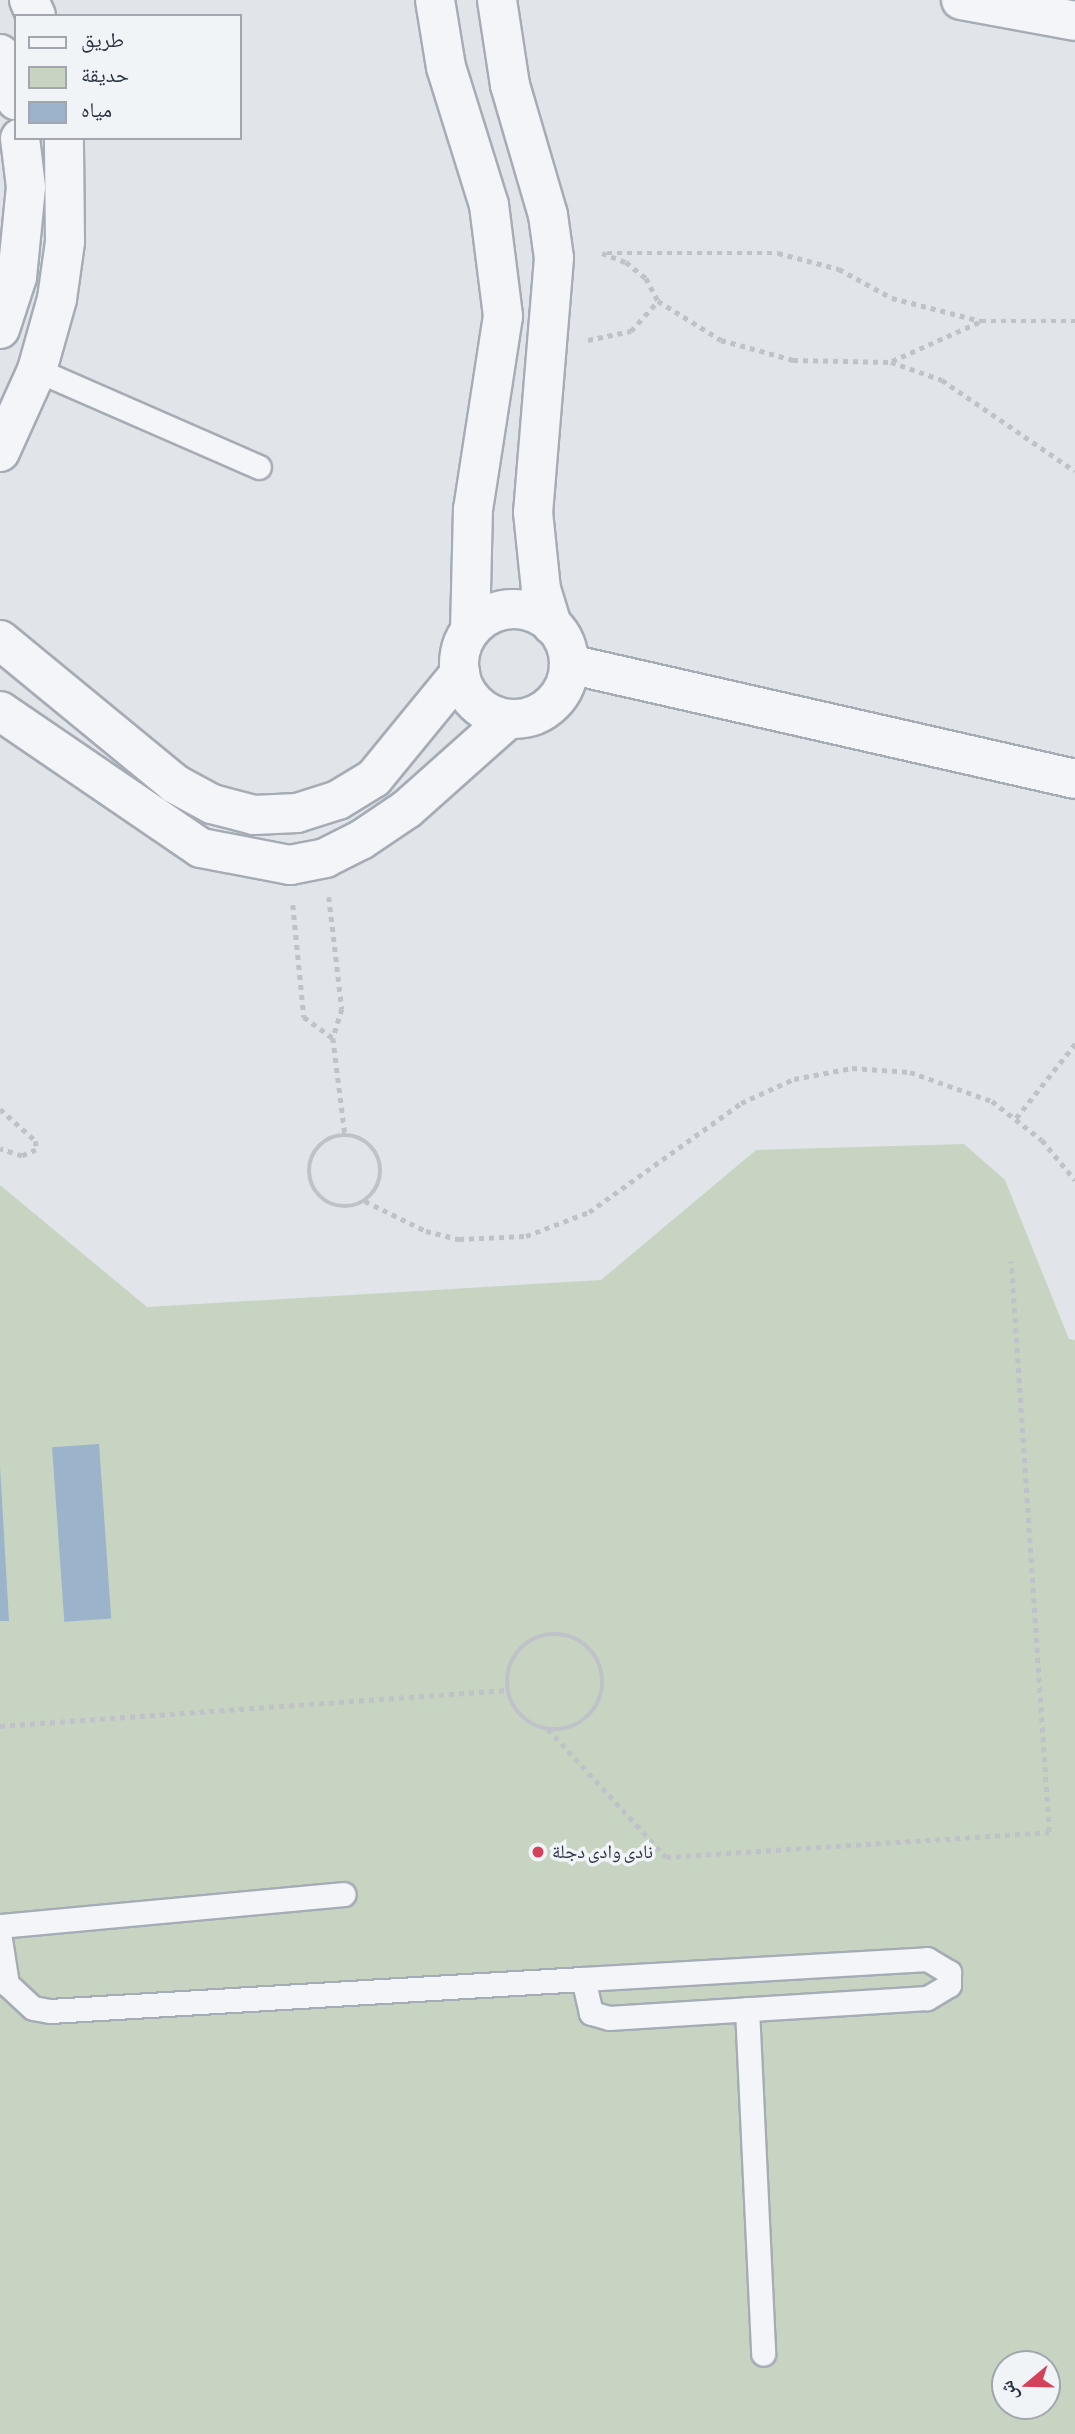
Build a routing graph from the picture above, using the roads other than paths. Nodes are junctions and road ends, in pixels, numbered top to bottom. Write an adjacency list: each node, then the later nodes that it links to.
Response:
1 (435, 0): 9 (street)
2 (497, 0): 10 (street)
3 (961, 0): 4 (street)
4 (1075, 22)
5 (0, 54): 6 (street)
6 (14, 94)
7 (20, 140): 11 (street)
8 (64, 140): 12 (street)
9 (503, 316): 10 (street); 16 (street)
10 (553, 327): 15 (street)
11 (0, 328)
12 (37, 370): 13 (street); 14 (lane)
13 (0, 452)
14 (259, 467)
15 (552, 625): 16 (street); 18 (street)
16 (470, 630): 19 (street)
17 (0, 640): 19 (street)
18 (569, 664): 21 (street); 22 (street)
19 (460, 673): 21 (street)
20 (0, 711): 21 (street)
21 (508, 719)
22 (1075, 779)
23 (344, 1894): 24 (lane)
24 (0, 1926)
25 (0, 1939): 26 (lane)
26 (583, 1979): 27 (lane); 27 (lane)
27 (747, 2009): 28 (lane)
28 (763, 2354)

